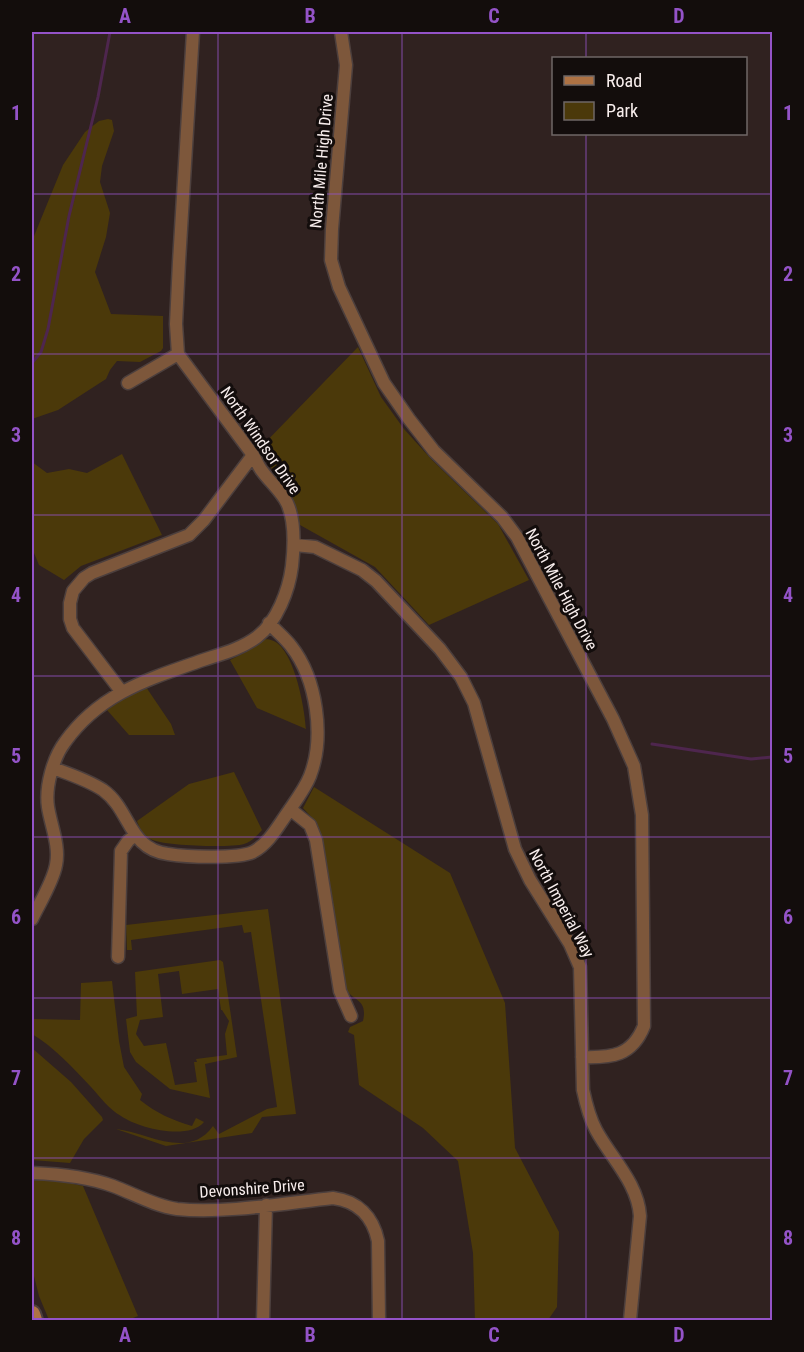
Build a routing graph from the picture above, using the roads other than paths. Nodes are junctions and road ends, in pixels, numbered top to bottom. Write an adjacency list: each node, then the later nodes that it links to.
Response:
1 (193, 32): 3 (street)
2 (341, 32): 15 (street, North Mile High Drive)
3 (178, 354): 4 (street); 5 (street, North Windsor Drive)
4 (128, 383)
5 (253, 455): 6 (street, North Windsor Drive); 8 (street)
6 (295, 545): 7 (street, North Windsor Drive); 15 (street, North Imperial Way)
7 (269, 623): 8 (street, North Windsor Drive); 10 (street)
8 (121, 691): 9 (street, North Windsor Drive)
9 (53, 768): 11 (street); 12 (street, North Windsor Drive)
10 (290, 809): 11 (street); 14 (street)
11 (134, 836): 13 (street)
12 (32, 919)
13 (118, 957)
14 (351, 1016)
15 (582, 1057): 22 (street, North Imperial Way)
16 (32, 1173): 17 (street, Devonshire Drive)
17 (266, 1205): 20 (street); 21 (street, Devonshire Drive)
18 (32, 1314): 19 (street)
19 (34, 1320)
20 (263, 1320)
21 (379, 1320)
22 (630, 1320)

